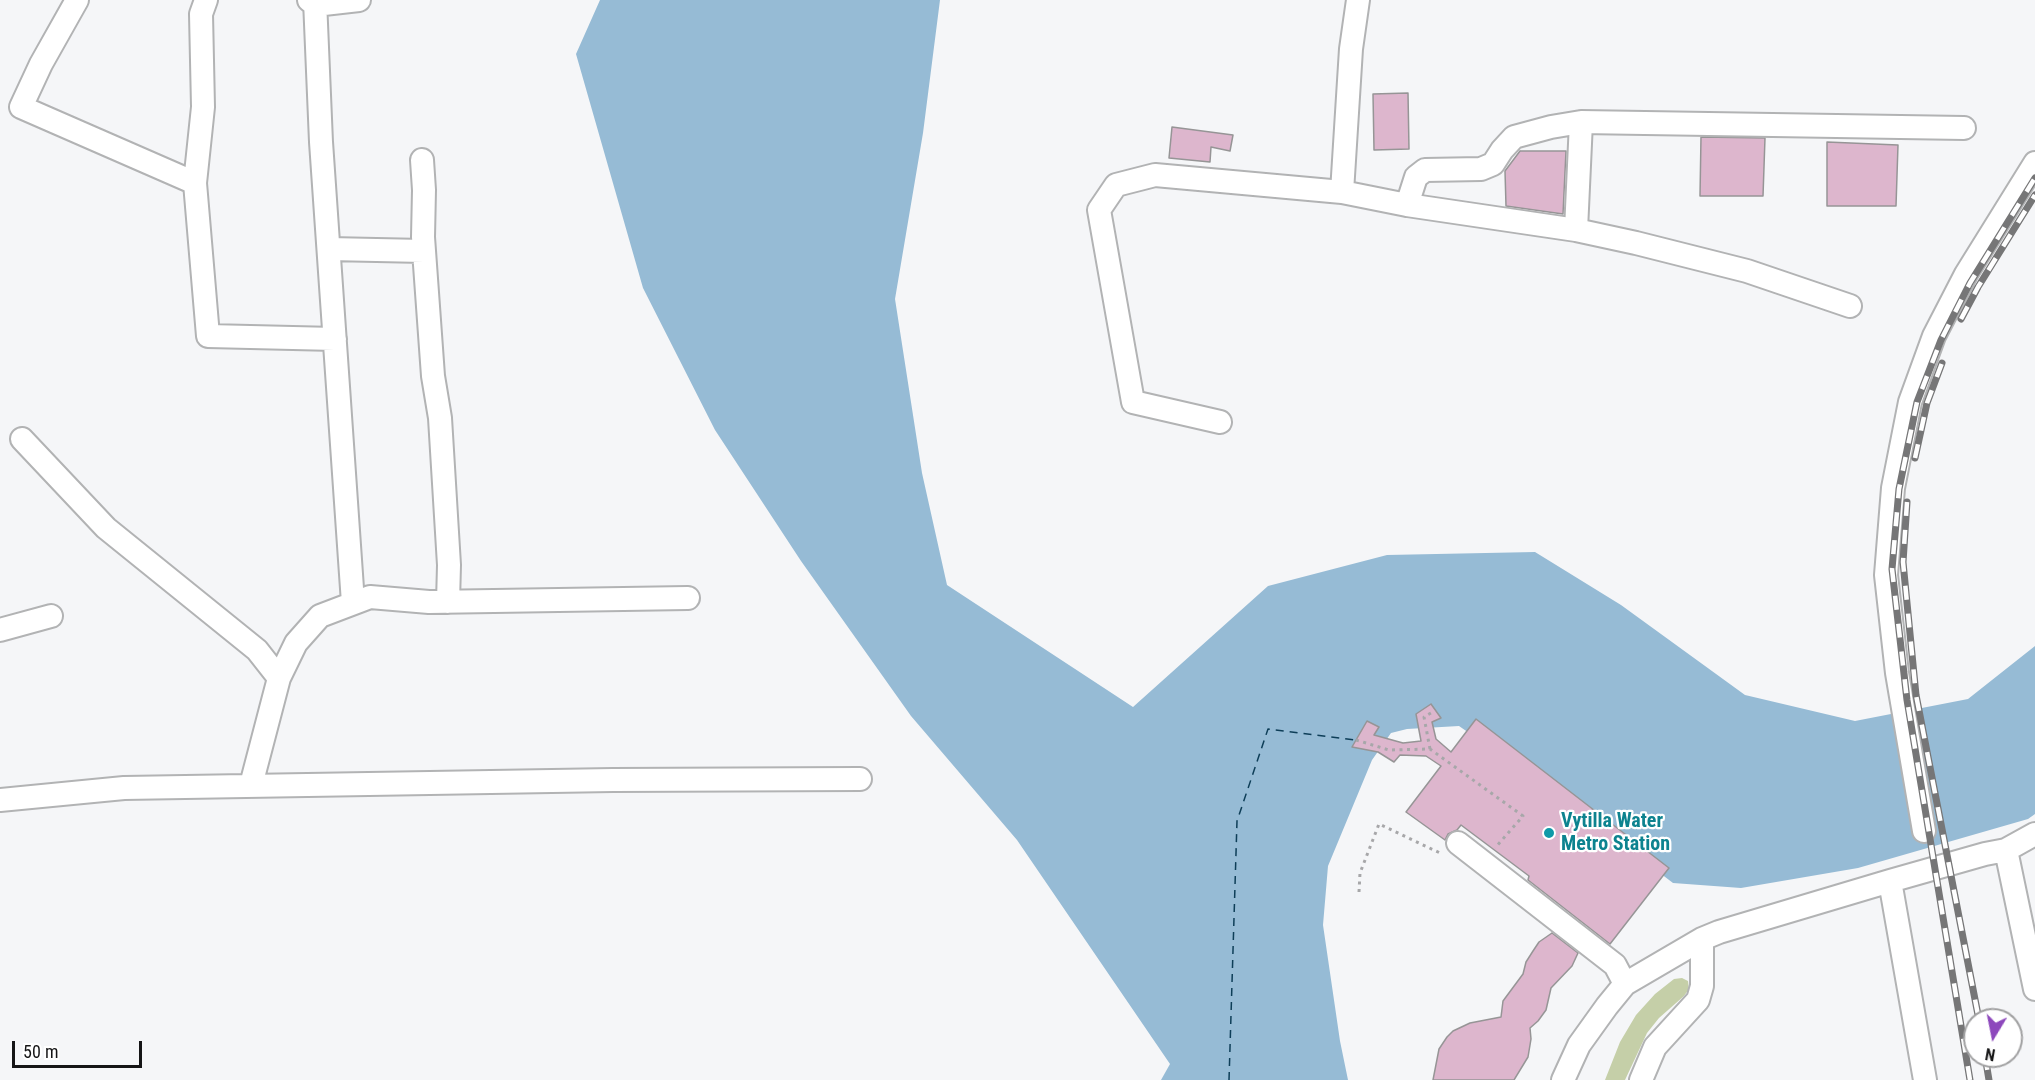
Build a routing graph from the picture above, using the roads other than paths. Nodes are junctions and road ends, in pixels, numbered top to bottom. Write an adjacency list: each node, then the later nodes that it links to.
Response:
1 (77, 0): 10 (street)
2 (206, 0): 10 (street)
3 (359, 0): 5 (street)
4 (1358, 0): 11 (street)
5 (313, 2): 14 (street)
6 (1581, 122): 7 (street); 12 (street); 13 (street)
7 (1964, 128)
8 (422, 160): 15 (street)
9 (2035, 163): 29 (street)
10 (195, 183): 17 (street)
11 (1342, 192): 12 (street); 18 (street)
12 (1407, 205): 13 (street)
13 (1576, 230): 16 (street)
14 (329, 249): 15 (street); 17 (street)
15 (424, 251): 21 (street)
16 (1850, 306)
17 (335, 339): 22 (street)
18 (1220, 422)
19 (22, 439): 25 (street)
20 (687, 598): 21 (street)
21 (448, 602): 22 (street)
22 (354, 603): 25 (street)
23 (51, 616): 24 (street)
24 (0, 630)
25 (279, 678): 27 (street)
26 (860, 779): 27 (street)
27 (251, 785): 28 (street)
28 (0, 800)
29 (1924, 831)
30 (2035, 834): 32 (street)
31 (1453, 850): 35 (street)
32 (2006, 850): 33 (street); 36 (street)
33 (1890, 881): 34 (street); 39 (street)
34 (1702, 939): 35 (street); 38 (street)
35 (1625, 984): 37 (street)
36 (2035, 989)
37 (1563, 1080)
38 (1641, 1080)
39 (1925, 1080)

